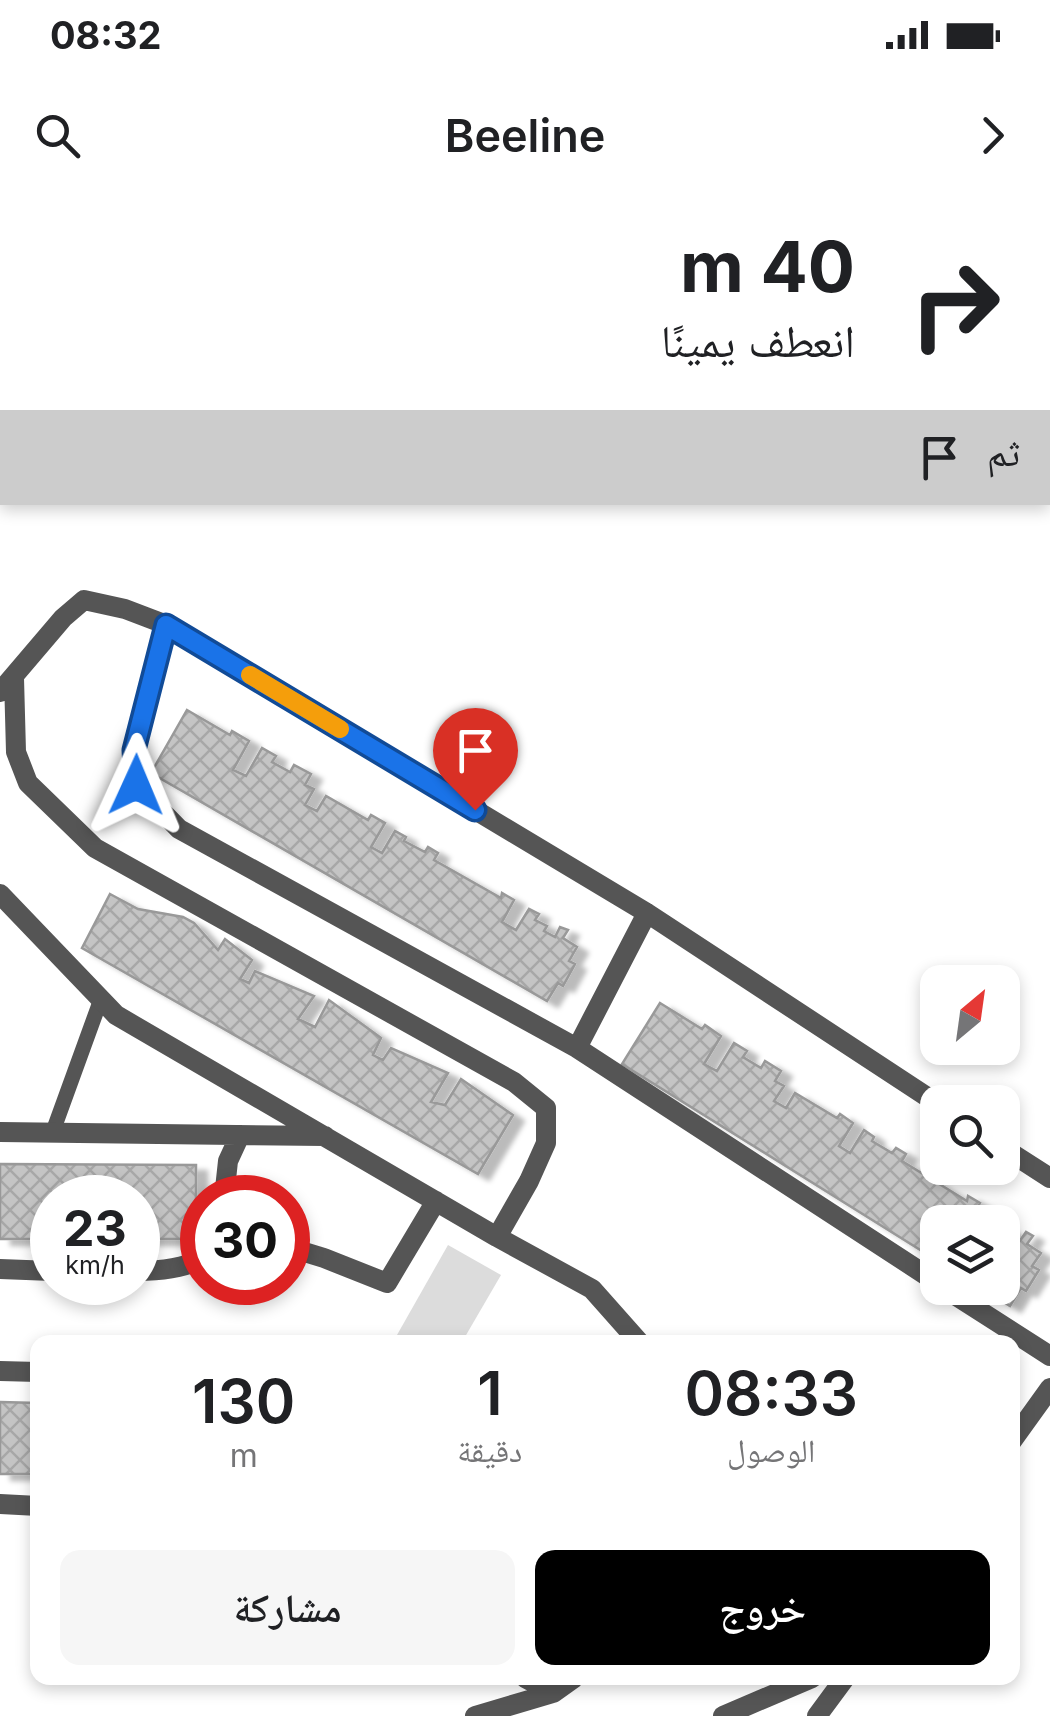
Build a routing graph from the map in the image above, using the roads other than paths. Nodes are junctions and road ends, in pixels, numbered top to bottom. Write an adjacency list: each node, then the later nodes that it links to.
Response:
1 (166, 625): 2 (street); 4 (street); 6 (street)
2 (7, 685): 16 (street)
3 (0, 894): 5 (street)
4 (647, 913): 6 (street); 7 (street)
5 (100, 999): 9 (lane); 11 (street)
6 (577, 1048): 20 (street)
7 (920, 1092)
8 (0, 1132): 9 (street)
9 (52, 1134): 10 (street)
10 (240, 1135): 11 (street); 13 (street)
11 (327, 1136): 15 (street)
12 (1020, 1159): 14 (street)
13 (226, 1175)
14 (1050, 1178)
15 (436, 1201): 16 (street); 17 (street)
16 (497, 1237): 22 (street)
17 (310, 1254)
18 (0, 1269): 19 (street)
19 (30, 1270)
20 (920, 1271)
21 (970, 1305): 23 (street)
22 (632, 1335)
23 (1017, 1335)
24 (1020, 1337): 25 (street)
25 (1050, 1356)
26 (0, 1371): 27 (street)
27 (30, 1372)
28 (1050, 1388): 29 (street)
29 (1020, 1430)
30 (0, 1504): 31 (street)
31 (30, 1506)
32 (538, 1685): 36 (street)
33 (564, 1685): 36 (street)
34 (796, 1685): 38 (street)
35 (841, 1685): 39 (street)
36 (552, 1693): 37 (street)
37 (475, 1716)
38 (723, 1716)
39 (817, 1716)

